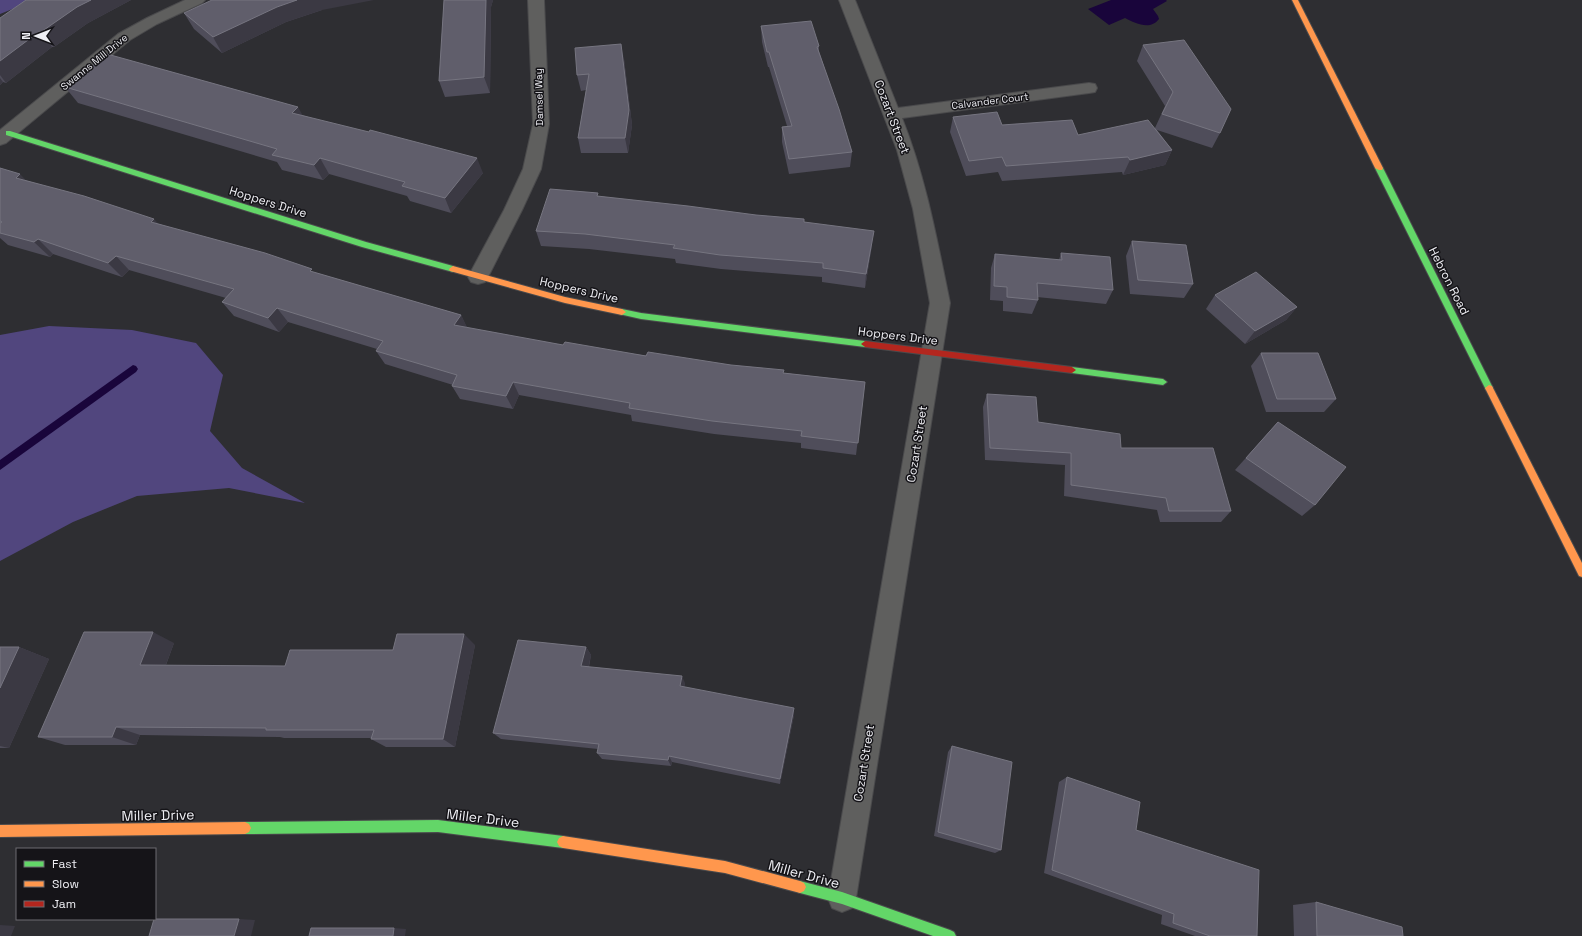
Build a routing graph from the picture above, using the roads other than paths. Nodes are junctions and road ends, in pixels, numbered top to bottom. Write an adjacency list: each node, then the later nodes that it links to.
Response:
1 (197, 0): 7 (street, Swanns Mill Drive)
2 (536, 0): 8 (street, Damsel Way)
3 (847, 0): 6 (street, Cozart Street)
4 (1295, 0): 11 (street, Hebron Road)
5 (1089, 88): 6 (street, Calvander Court)
6 (891, 114): 9 (street, Cozart Street)
7 (4, 136): 8 (street, Hoppers Drive)
8 (478, 277): 9 (street, Hoppers Drive)
9 (932, 352): 10 (street, Hoppers Drive); 13 (street, Cozart Street)
10 (1163, 382)
11 (1582, 573)
12 (0, 831): 13 (street, Miller Drive)
13 (842, 898): 14 (street, Miller Drive)
14 (950, 936)

